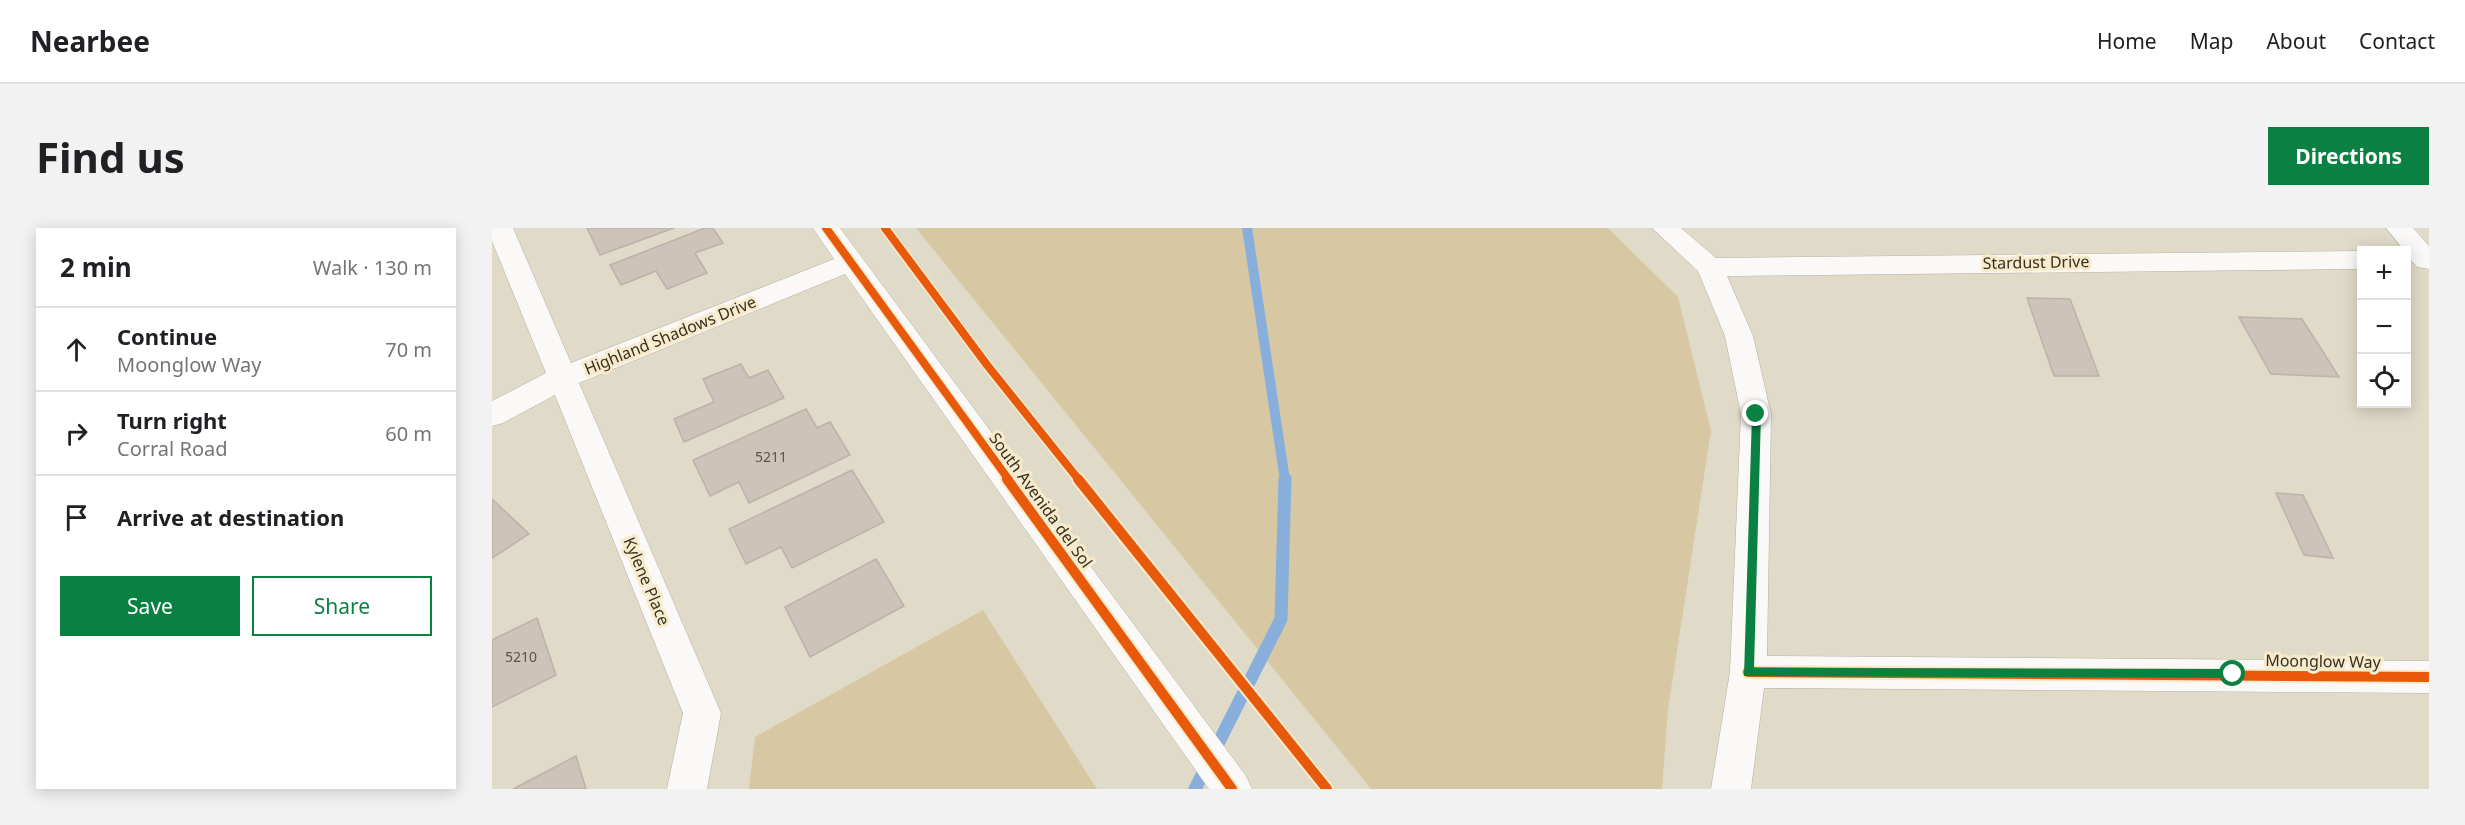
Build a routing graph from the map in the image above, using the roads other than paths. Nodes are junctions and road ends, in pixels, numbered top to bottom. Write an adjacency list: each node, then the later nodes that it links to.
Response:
1 (500, 228): 9 (street, Kylene Place)
2 (826, 228): 7 (street, South Avenida del Sol)
3 (1665, 228): 8 (street)
4 (2399, 228): 6 (street)
5 (2357, 260): 8 (street, Stardust Drive)
6 (2421, 261)
7 (851, 262): 9 (street, Highland Shadows Drive); 14 (street, South Avenida del Sol)
8 (1710, 267): 11 (street)
9 (562, 378): 10 (street, Highland Shadows Drive); 13 (street, Kylene Place)
10 (492, 415)
11 (1748, 672): 12 (street, Moonglow Way); 15 (street)
12 (2429, 677)
13 (687, 789)
14 (1232, 789)
15 (1731, 789)

